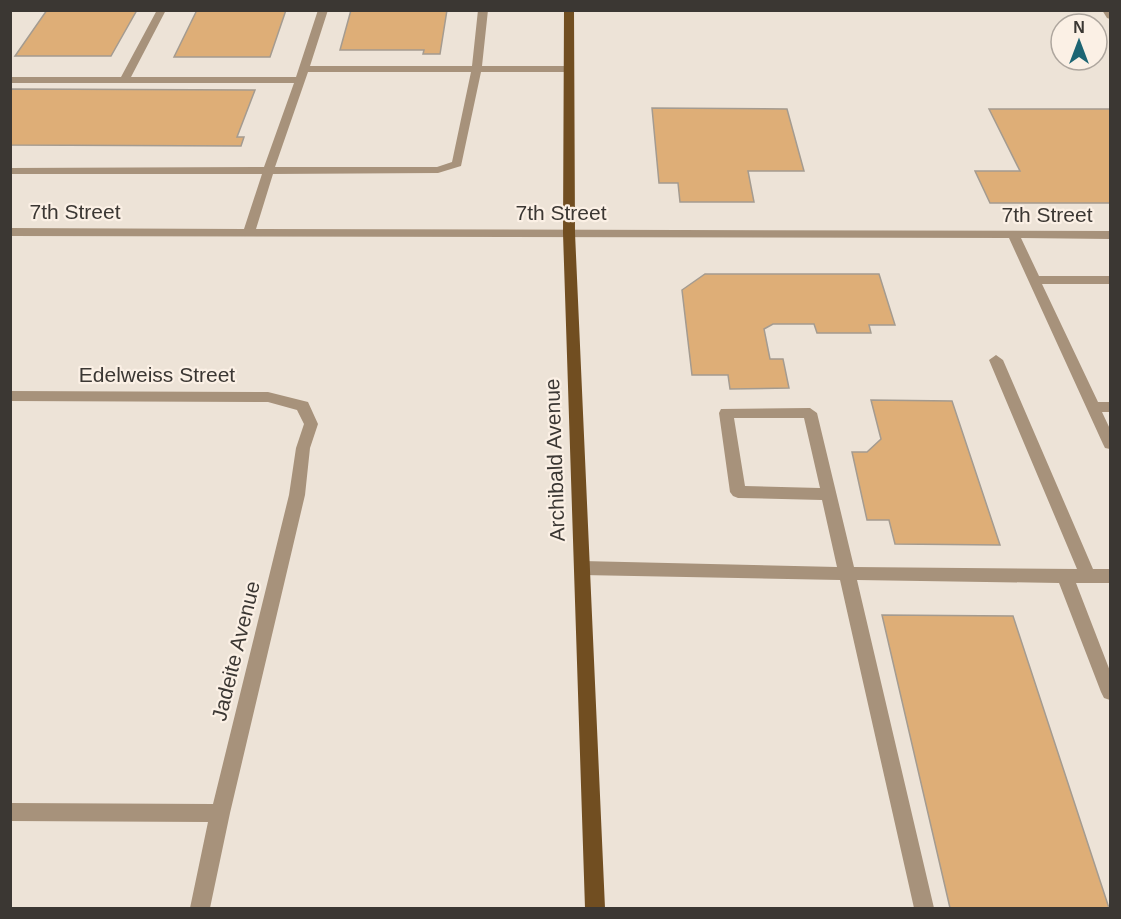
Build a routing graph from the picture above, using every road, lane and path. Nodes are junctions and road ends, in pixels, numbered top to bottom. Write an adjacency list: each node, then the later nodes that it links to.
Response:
1 (162, 10): 11 (street)
2 (323, 10): 9 (street)
3 (483, 10): 7 (street)
4 (569, 10): 8 (main road, Archibald Avenue)
5 (1106, 10): 6 (street)
6 (1110, 16)
7 (477, 69): 8 (street); 9 (street); 13 (street)
8 (569, 69): 16 (main road, Archibald Avenue)
9 (303, 75): 11 (street); 13 (street)
10 (10, 80): 11 (street)
11 (124, 80)
12 (10, 171): 13 (street)
13 (267, 171): 15 (street)
14 (10, 232): 15 (street, 7th Street)
15 (249, 232): 16 (street, 7th Street)
16 (569, 233): 17 (street, 7th Street); 28 (main road, Archibald Avenue)
17 (1013, 234): 18 (street, 7th Street); 19 (street)
18 (1110, 235)
19 (1034, 280): 20 (street); 24 (street)
20 (1110, 280)
21 (996, 360): 31 (street)
22 (10, 396): 23 (street, Edelweiss Street)
23 (303, 406): 35 (street, Jadeite Avenue)
24 (1093, 407): 25 (street); 26 (street)
25 (1110, 407)
26 (1110, 444)
27 (829, 494): 27 (street); 29 (street)
28 (582, 568): 29 (street); 37 (main road, Archibald Avenue)
29 (846, 573): 30 (street); 38 (street)
30 (1065, 576): 31 (street); 33 (street)
31 (1088, 576): 32 (street)
32 (1110, 576)
33 (1110, 692)
34 (10, 812): 35 (street)
35 (220, 813): 36 (street, Jadeite Avenue)
36 (200, 909)
37 (595, 909)
38 (924, 909)

